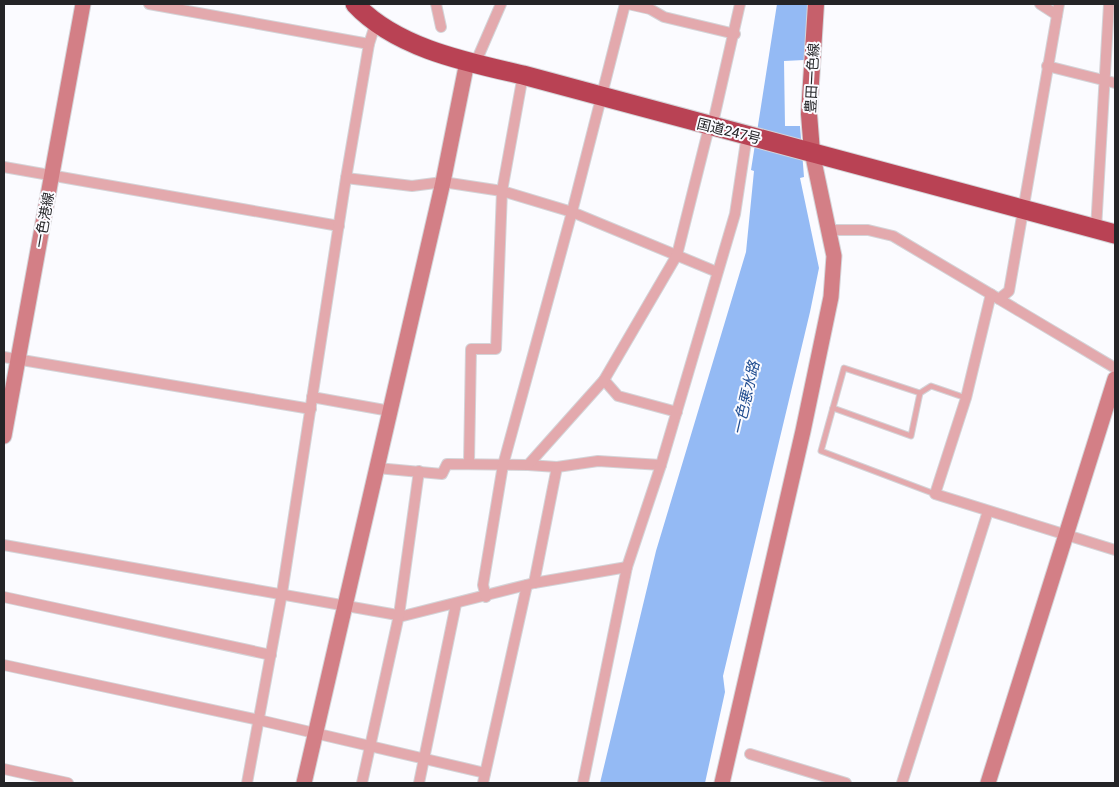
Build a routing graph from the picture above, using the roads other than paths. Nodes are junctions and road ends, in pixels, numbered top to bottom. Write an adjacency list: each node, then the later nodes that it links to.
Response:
1 (83, 4): 27 (street, 一色港線)
2 (150, 4): 16 (street)
3 (355, 4): 13 (highway, 国道247号)
4 (436, 4): 14 (street)
5 (501, 4): 17 (street)
6 (627, 4): 15 (street); 22 (street)
7 (740, 4): 15 (street)
8 (816, 4): 25 (main road, 豊田一色線)
9 (1040, 4): 12 (street)
10 (1058, 4): 12 (street)
11 (1109, 4): 20 (street)
12 (1057, 15): 18 (street)
13 (376, 22): 16 (street); 17 (highway, 国道247号)
14 (441, 28)
15 (734, 34): 23 (street)
16 (369, 44): 28 (street)
17 (467, 62): 19 (highway, 国道247号); 29 (street)
18 (1047, 66): 20 (street); 31 (street)
19 (523, 75): 22 (highway, 国道247号); 30 (street)
20 (1104, 80): 21 (street); 34 (street)
21 (1115, 83)
22 (602, 97): 23 (highway, 国道247号); 32 (street)
23 (712, 127): 24 (highway, 国道247号); 37 (street)
24 (752, 136): 25 (highway, 国道247号); 38 (street)
25 (806, 151): 31 (highway, 国道247号); 35 (street)
26 (4, 167): 27 (street)
27 (52, 176): 33 (street); 40 (street, 一色港線)
28 (346, 178): 29 (street); 33 (street)
29 (443, 182): 30 (street); 49 (street)
30 (502, 191): 32 (street); 52 (street)
31 (1024, 210): 34 (highway, 国道247号); 39 (street)
32 (572, 212): 37 (street); 53 (street)
33 (339, 226): 45 (street)
34 (1096, 229): 36 (highway, 国道247号)
35 (828, 230): 39 (street); 87 (street)
36 (1115, 234)
37 (677, 255): 38 (street); 42 (street)
38 (717, 272): 50 (street)
39 (995, 296): 41 (street); 46 (street)
40 (11, 359): 48 (street); 51 (street, 一色港線)
41 (1115, 368)
42 (604, 380): 50 (street); 54 (street)
43 (1115, 380): 61 (street)
44 (920, 393): 46 (lane); 47 (lane); 47 (lane)
45 (312, 397): 48 (street); 49 (street)
46 (966, 398): 59 (street)
47 (833, 408): 59 (lane)
48 (311, 409): 66 (street)
49 (390, 410): 57 (street)
50 (676, 412): 55 (street)
51 (4, 436)
52 (469, 463): 53 (street); 58 (street)
53 (503, 465): 54 (street); 68 (street)
54 (528, 465): 56 (street)
55 (661, 465): 56 (street); 64 (street)
56 (557, 467): 65 (street)
57 (377, 468): 58 (street); 69 (street)
58 (419, 471): 71 (street)
59 (935, 494): 60 (street)
60 (988, 511): 61 (street); 89 (street)
61 (1066, 535): 63 (street); 90 (street)
62 (4, 545): 66 (street)
63 (1115, 550)
64 (627, 567): 65 (street); 86 (street)
65 (530, 584): 68 (street); 80 (street)
66 (282, 594): 69 (street); 72 (street)
67 (4, 597): 72 (street)
68 (486, 597): 70 (street)
69 (344, 604): 71 (street); 75 (street)
70 (456, 604): 71 (street); 78 (street)
71 (399, 615): 76 (street)
72 (271, 655): 74 (street)
73 (4, 665): 74 (street)
74 (259, 720): 75 (street); 82 (street)
75 (315, 734): 76 (street); 83 (street)
76 (370, 746): 78 (street); 84 (street)
77 (750, 754): 88 (street)
78 (425, 758): 80 (street); 85 (street)
79 (4, 769): 81 (street)
80 (484, 778)
81 (68, 783)
82 (247, 783)
83 (304, 783)
84 (362, 783)
85 (420, 783)
86 (583, 783)
87 (722, 783)
88 (846, 783)
89 (902, 783)
90 (988, 783)

